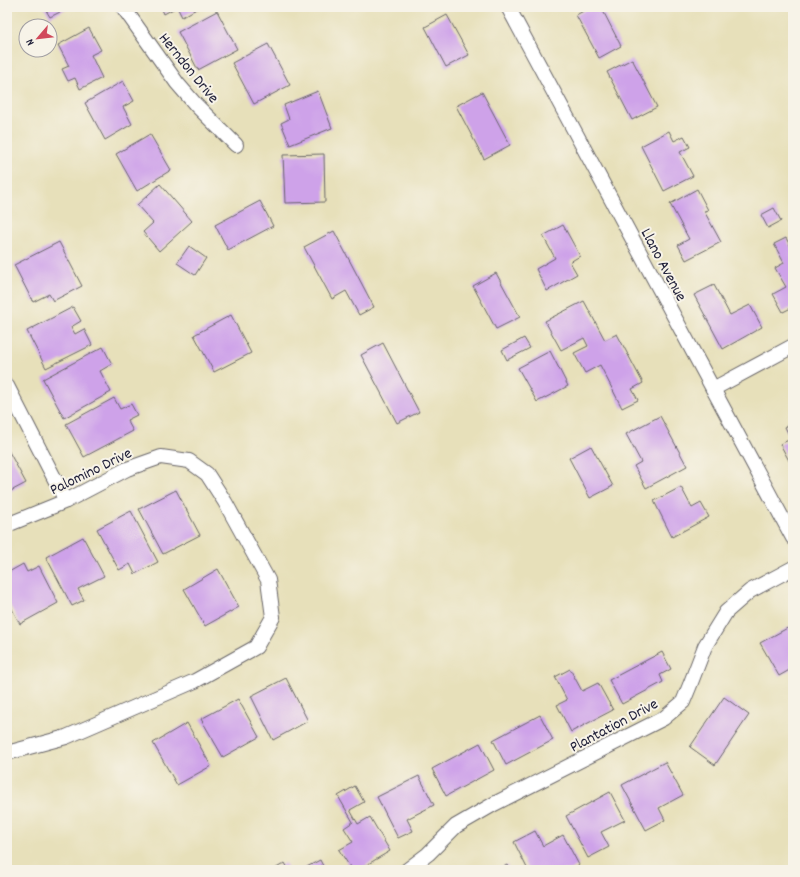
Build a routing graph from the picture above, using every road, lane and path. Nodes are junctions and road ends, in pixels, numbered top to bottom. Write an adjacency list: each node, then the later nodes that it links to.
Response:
1 (123, 7): 3 (street, Herndon Drive)
2 (508, 7): 6 (street, Llano Avenue)
3 (236, 145)
4 (793, 346): 6 (street)
5 (7, 386): 7 (street)
6 (713, 389): 9 (street, Llano Avenue)
7 (66, 502): 8 (street, Palomino Drive); 11 (street, Palomino Drive)
8 (7, 525)
9 (793, 538)
10 (793, 568): 12 (street, Plantation Drive)
11 (7, 753)
12 (407, 870)

